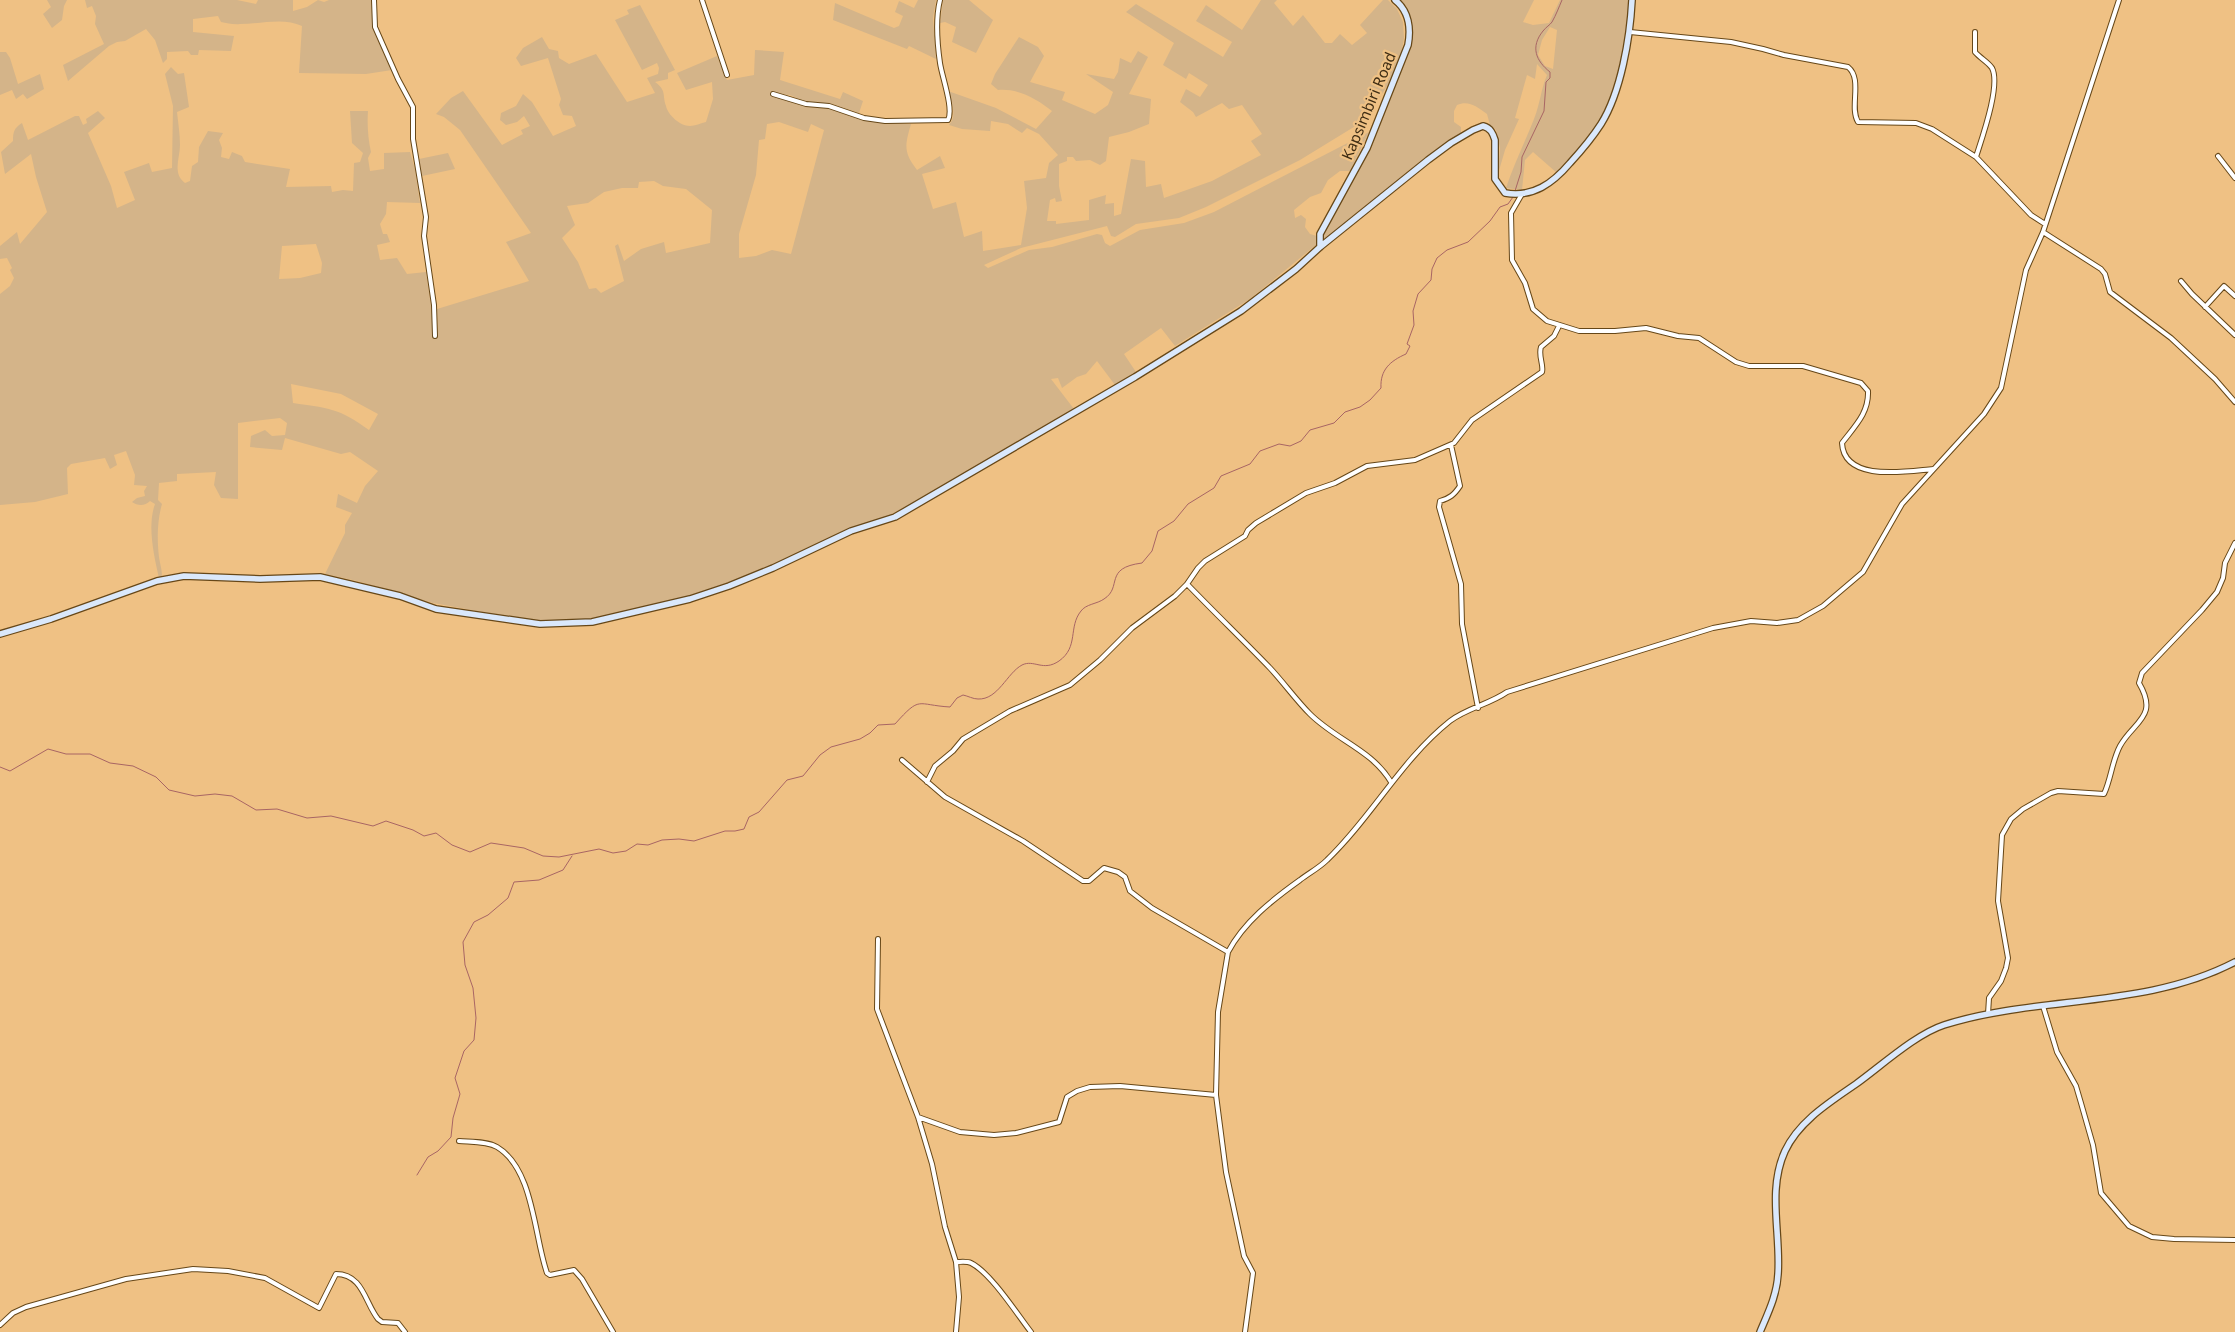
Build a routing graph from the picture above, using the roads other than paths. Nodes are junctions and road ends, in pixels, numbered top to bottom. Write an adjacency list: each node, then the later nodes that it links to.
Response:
1 (374, 0): 23 (street)
2 (702, 0): 9 (street)
3 (940, 0): 10 (street)
4 (1395, 0): 17 (street, Kapsimbiri Road)
5 (1632, 0): 7 (street)
6 (2119, 0): 15 (street)
7 (1630, 32): 12 (street); 14 (street)
8 (1975, 32): 12 (street)
9 (727, 75)
10 (773, 94)
11 (2218, 156): 13 (street)
12 (1976, 157): 15 (street)
13 (2235, 178)
14 (1517, 194): 17 (street); 21 (street)
15 (2045, 224): 16 (street)
16 (2043, 232): 24 (street); 26 (street)
17 (1320, 246): 29 (street)
18 (2182, 281): 20 (street)
19 (2235, 296): 20 (street)
20 (2205, 307): 22 (street)
21 (1559, 326): 25 (street); 26 (street)
22 (2235, 335)
23 (435, 336)
24 (2235, 402)
25 (1451, 445): 28 (street); 30 (street)
26 (1934, 470): 30 (street)
27 (2235, 543): 38 (street)
28 (1187, 584): 32 (street); 33 (street)
29 (0, 634)
30 (1478, 708): 33 (street)
31 (902, 760): 32 (street)
32 (927, 782): 35 (street)
33 (1391, 782): 35 (street)
34 (878, 939): 40 (street)
35 (1228, 952): 39 (street)
36 (2235, 962): 37 (street)
37 (2043, 1006): 38 (street); 42 (street)
38 (1988, 1014): 50 (street)
39 (1216, 1095): 40 (street); 49 (street)
40 (918, 1117): 43 (street)
41 (458, 1141): 46 (street)
42 (2235, 1240)
43 (956, 1262): 47 (street); 48 (street)
44 (0, 1324): 45 (street)
45 (405, 1332)
46 (613, 1332)
47 (956, 1332)
48 (1031, 1332)
49 (1245, 1332)
50 (1760, 1332)

